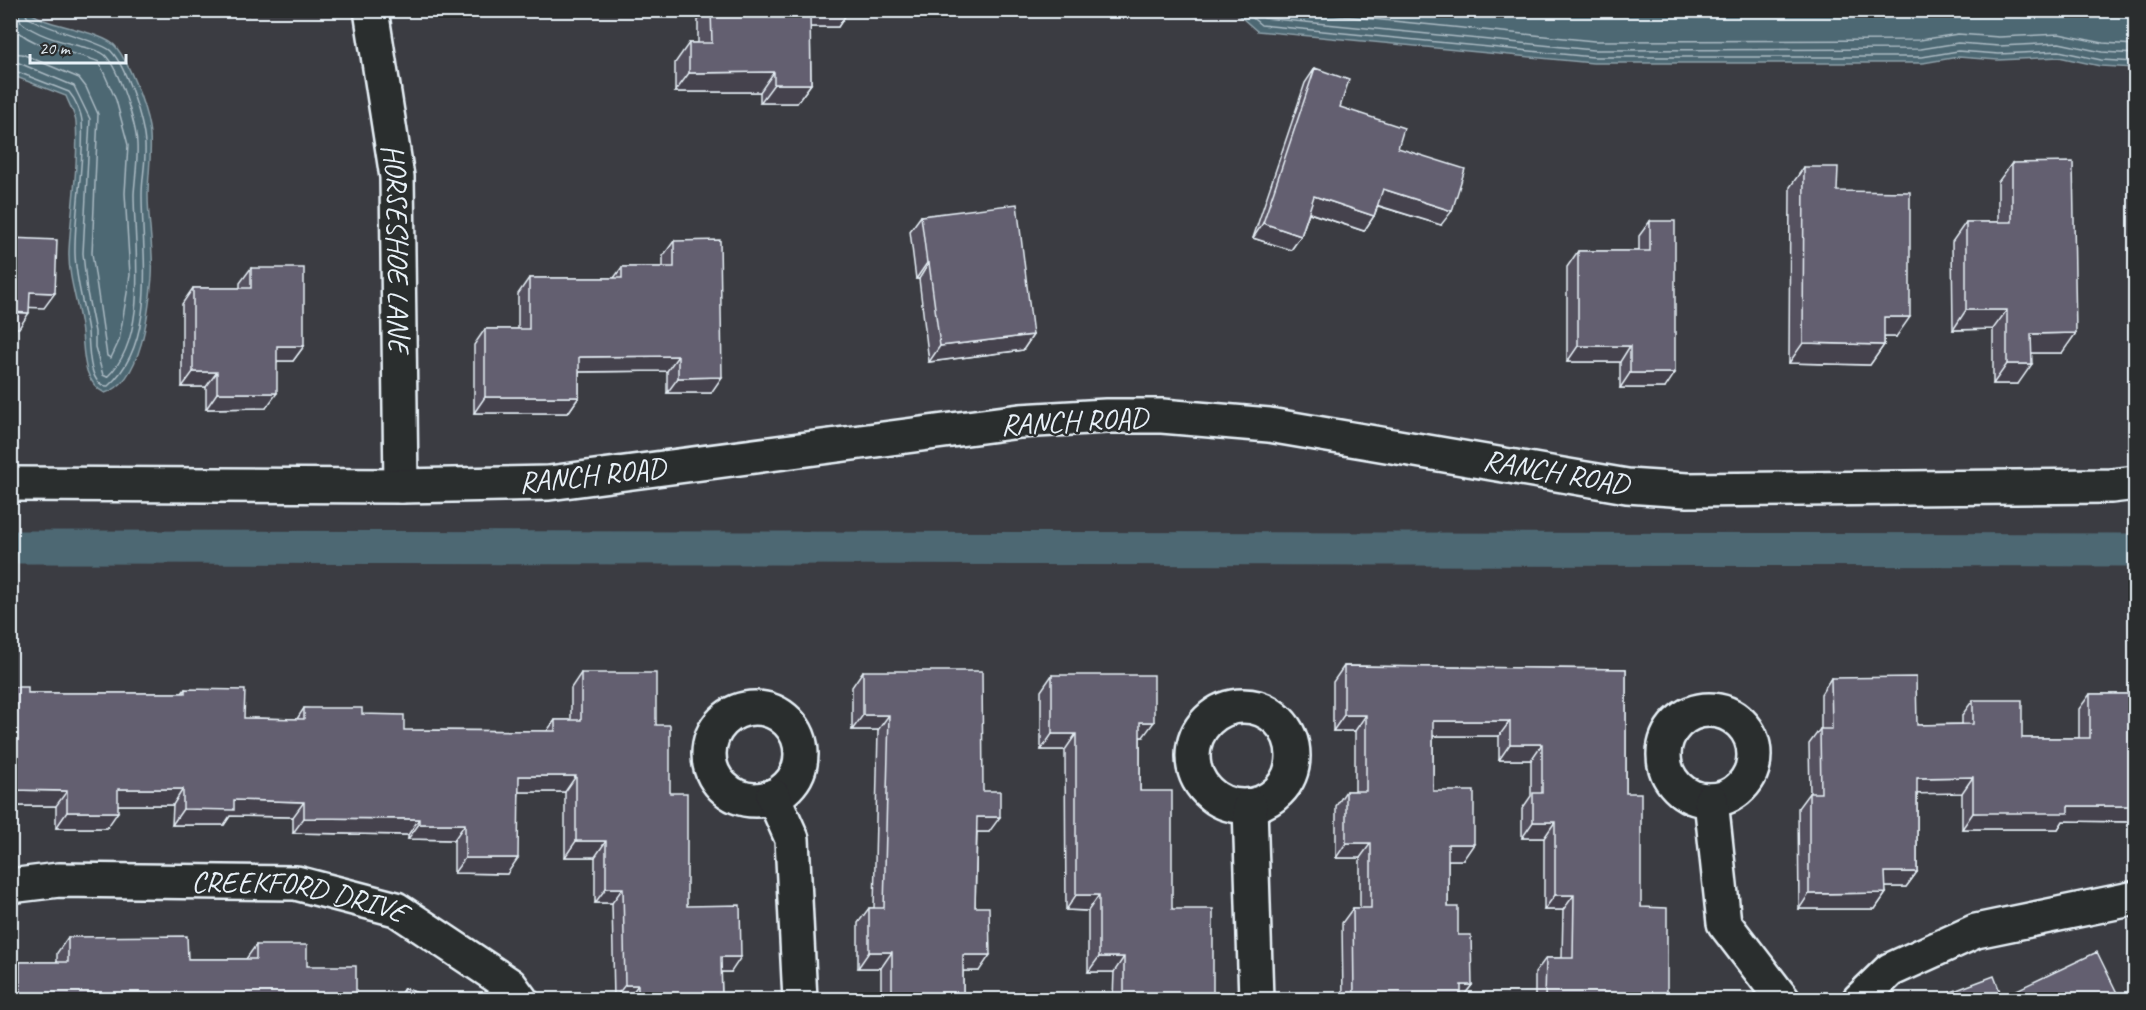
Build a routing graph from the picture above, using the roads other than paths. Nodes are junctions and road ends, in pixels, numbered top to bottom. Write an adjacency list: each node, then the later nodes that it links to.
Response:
1 (370, 10): 4 (street, HORSESHOE LANE)
2 (2136, 483): 4 (street, RANCH ROAD)
3 (10, 484): 4 (street, RANCH ROAD)
4 (401, 486)
5 (773, 796): 11 (street)
6 (1710, 800): 13 (street)
7 (1250, 806): 12 (street)
8 (10, 886): 10 (street, CREEKFORD DRIVE)
9 (2136, 898): 14 (street)
10 (520, 999)
11 (800, 999)
12 (1256, 999)
13 (1783, 999)
14 (1859, 999)

